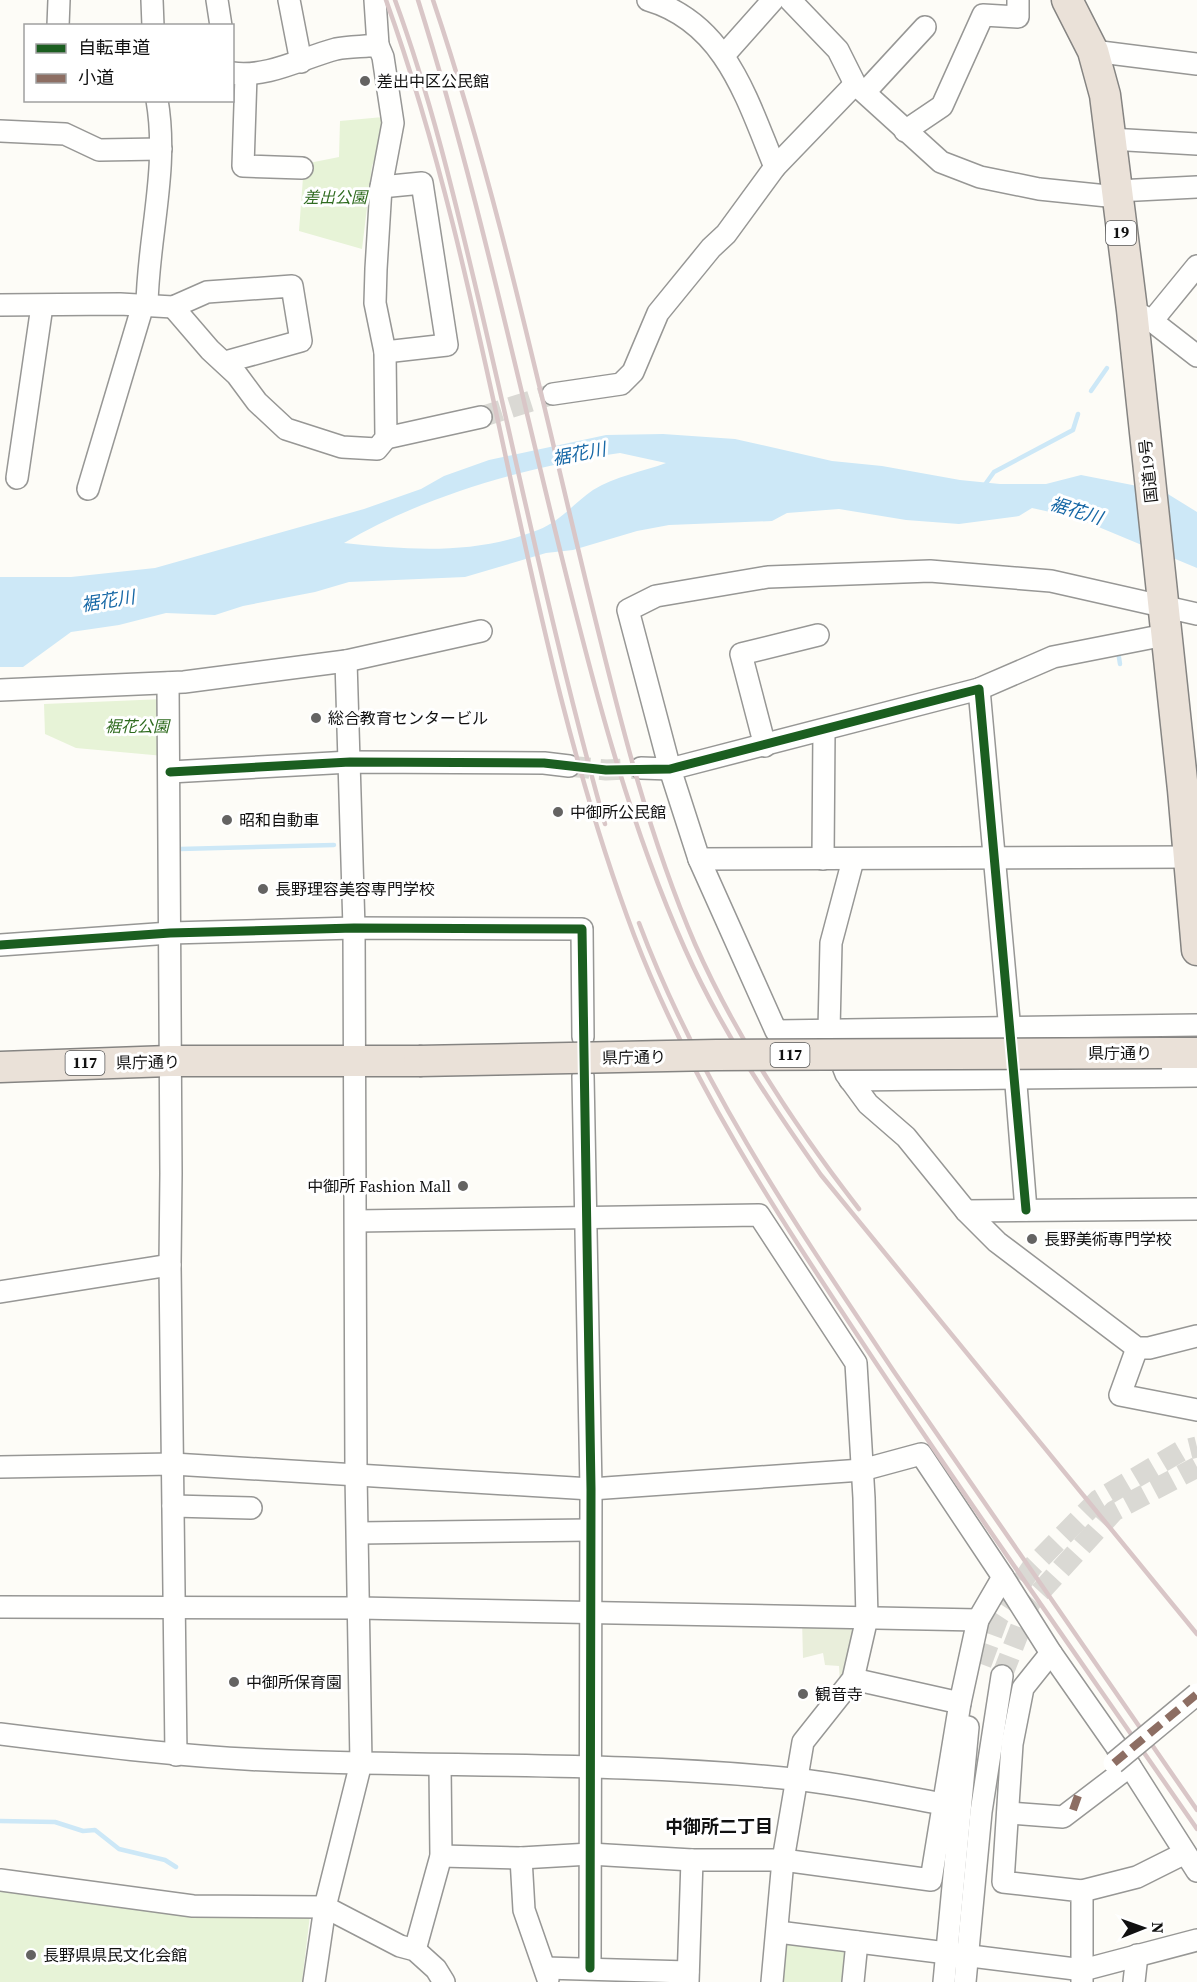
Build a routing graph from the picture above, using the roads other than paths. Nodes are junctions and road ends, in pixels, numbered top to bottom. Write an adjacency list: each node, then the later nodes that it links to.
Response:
1 (59, 0): 11 (street)
2 (152, 0): 12 (street)
3 (217, 0): 13 (street)
4 (290, 0): 18 (street)
5 (375, 0): 15 (street)
6 (648, 0): 17 (street)
7 (773, 0): 17 (street)
8 (790, 0): 21 (street)
9 (1017, 0): 23 (street)
10 (1067, 0): 16 (highway, 国道19号 / 19)
11 (58, 24)
12 (153, 24)
13 (221, 24)
14 (925, 27): 21 (street)
15 (378, 45): 18 (street); 30 (street)
16 (1093, 51): 19 (street); 25 (highway, 国道19号 / 19)
17 (725, 54): 28 (street)
18 (302, 62): 20 (street)
19 (1197, 64)
20 (239, 74): 29 (street)
21 (860, 88): 23 (street); 28 (street)
22 (157, 102): 27 (street)
23 (905, 131): 32 (street)
24 (0, 132): 27 (street)
25 (1110, 138): 26 (street); 32 (highway, 国道19号 / 19)
26 (1197, 144)
27 (161, 149): 35 (street)
28 (775, 167): 42 (street)
29 (302, 168)
30 (381, 187): 39 (street); 39 (street)
31 (1197, 187): 32 (street)
32 (1117, 194): 38 (highway, 国道19号 / 19)
33 (1197, 266): 38 (street)
34 (0, 305): 36 (street)
35 (145, 305): 36 (street); 37 (street); 46 (street)
36 (42, 306): 45 (street)
37 (173, 308): 41 (street); 41 (street)
38 (1142, 316): 40 (street); 47 (highway, 国道19号 / 19)
39 (385, 352): 44 (street)
40 (1197, 357)
41 (225, 362): 44 (street)
42 (553, 394)
43 (481, 417): 44 (street)
44 (386, 438)
45 (17, 478)
46 (88, 489)
47 (1163, 612): 48 (street); 53 (street); 60 (street); 62 (highway, 国道19号 / 19)
48 (1197, 614)
49 (481, 631): 51 (street)
50 (818, 635): 56 (street)
51 (346, 661): 52 (street); 57 (street)
52 (168, 683): 54 (street); 61 (street)
53 (979, 689): 55 (street); 66 (street)
54 (0, 690)
55 (824, 731): 56 (street); 65 (street)
56 (765, 746): 60 (street)
57 (350, 762): 58 (street); 61 (street); 68 (street)
58 (569, 766)
59 (641, 768): 60 (street)
60 (670, 769): 64 (street)
61 (170, 772): 69 (street)
62 (1190, 798): 63 (highway, 国道19号 / 19)
63 (1189, 857): 66 (street); 71 (highway, 国道19号 / 19)
64 (699, 859): 65 (street); 74 (street)
65 (823, 859): 67 (street)
66 (994, 859): 67 (street); 73 (street)
67 (853, 860): 74 (street)
68 (354, 928): 69 (street); 75 (street); 77 (street)
69 (170, 933): 70 (street); 78 (street)
70 (0, 945)
71 (1197, 950)
72 (1197, 1025): 73 (street)
73 (1009, 1029): 74 (street)
74 (829, 1030): 83 (street)
75 (583, 1037)
76 (1197, 1053): 77 (highway, 県庁通り / 117, bridge)
77 (356, 1059): 78 (highway, 県庁通り / 117); 88 (street)
78 (169, 1061): 79 (highway, 県庁通り / 117); 89 (street)
79 (0, 1067)
80 (1015, 1075): 82 (street); 83 (street); 85 (street)
81 (583, 1076): 87 (street)
82 (1197, 1076)
83 (850, 1080): 86 (street)
84 (1197, 1209): 85 (street)
85 (1026, 1210): 86 (street)
86 (966, 1211): 92 (street)
87 (586, 1216): 88 (street); 96 (street); 98 (street)
88 (356, 1221): 97 (street)
89 (170, 1265): 90 (street); 94 (street)
90 (0, 1292)
91 (1197, 1336): 92 (street)
92 (1137, 1348): 93 (street)
93 (1197, 1410)
94 (172, 1464): 95 (street); 97 (street); 99 (street)
95 (0, 1467)
96 (862, 1470): 98 (street); 103 (street); 108 (street)
97 (356, 1474): 98 (street); 102 (street)
98 (591, 1489): 101 (street)
99 (172, 1506): 100 (street); 105 (street)
100 (251, 1508)
101 (590, 1530): 102 (street); 107 (street)
102 (358, 1533): 106 (street)
103 (1003, 1577): 109 (street); 110 (street)
104 (0, 1607): 105 (street)
105 (172, 1607): 106 (street); 117 (street)
106 (359, 1608): 107 (street); 118 (street)
107 (589, 1614): 108 (street); 121 (street)
108 (867, 1617): 109 (street); 113 (street)
109 (978, 1620): 115 (street)
110 (1050, 1653): 119 (street); 124 (street)
111 (981, 1664): 138 (street)
112 (1002, 1676): 138 (street)
113 (853, 1679): 115 (street); 122 (street)
114 (1197, 1694): 119 (street, bridge)
115 (960, 1703): 123 (street)
116 (0, 1734): 117 (street)
117 (176, 1755): 118 (street)
118 (361, 1763): 120 (street); 133 (street)
119 (1121, 1764): 124 (street); 130 (street)
120 (440, 1766): 121 (street); 126 (street)
121 (591, 1766): 122 (street); 125 (street)
122 (795, 1779): 123 (street); 129 (street)
123 (943, 1804): 129 (street)
124 (1008, 1813): 132 (street)
125 (590, 1854): 127 (street); 128 (street); 140 (street)
126 (441, 1856): 127 (street); 137 (street)
127 (521, 1858): 141 (street)
128 (692, 1860): 129 (street); 143 (street)
129 (783, 1860): 134 (street)
130 (1191, 1862): 132 (street)
131 (0, 1880): 133 (street)
132 (1082, 1891): 142 (street)
133 (325, 1907): 137 (street); 144 (street)
134 (778, 1932): 136 (street); 146 (street)
135 (1197, 1940): 139 (street)
136 (857, 1942): 138 (street); 147 (street)
137 (415, 1950): 145 (street)
138 (958, 1954): 142 (street); 148 (street); 149 (street)
139 (1137, 1955): 142 (street); 150 (street)
140 (590, 1968): 141 (street); 143 (street)
141 (547, 1975)
142 (1082, 1976)
143 (688, 1977)
144 (314, 1982)
145 (444, 1982)
146 (772, 1982)
147 (853, 1982)
148 (944, 1982)
149 (965, 1982)
150 (1134, 1982)

